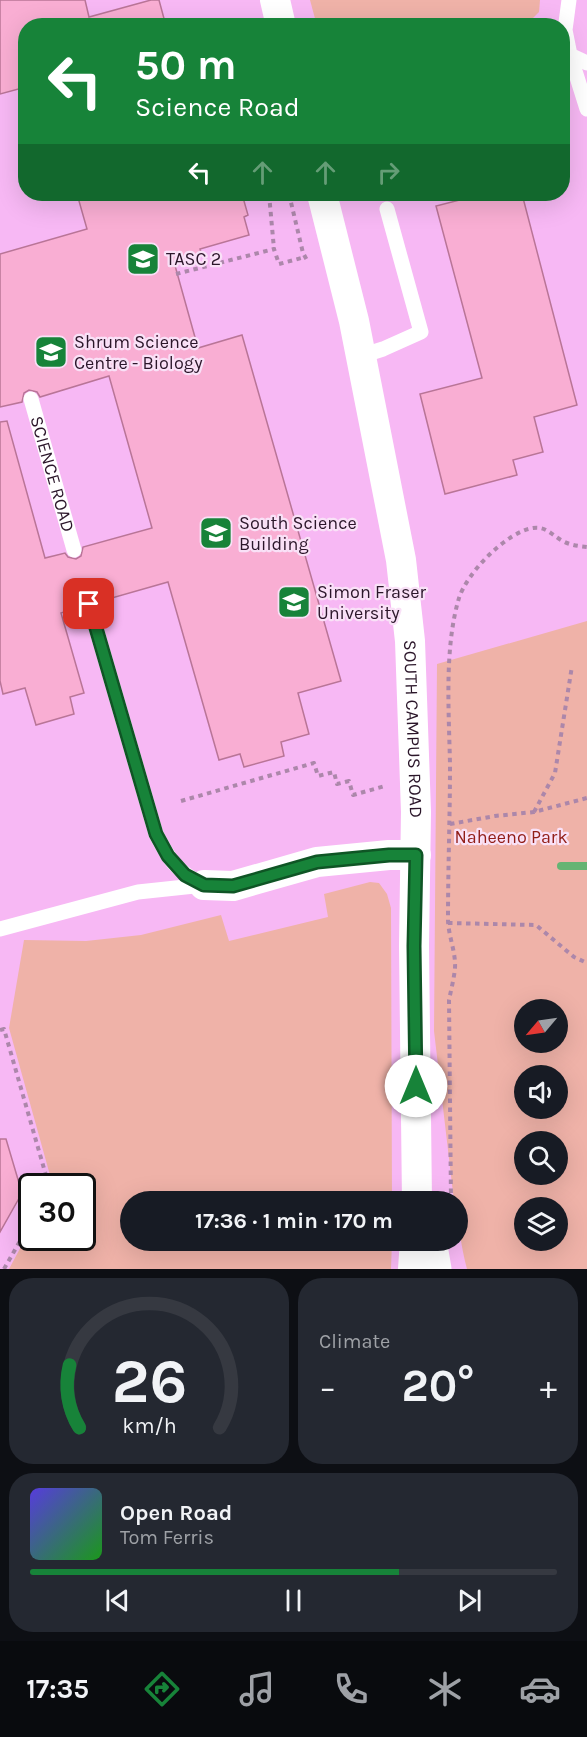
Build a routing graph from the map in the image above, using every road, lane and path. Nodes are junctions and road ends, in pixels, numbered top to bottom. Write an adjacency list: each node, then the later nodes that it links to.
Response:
1 (274, 0): 3 (street)
2 (569, 0): 4 (lane)
3 (279, 18)
4 (567, 18)
5 (570, 55): 6 (lane); 7 (lane)
6 (587, 63)
7 (587, 109)
8 (270, 201): 11 (path)
9 (324, 201): 14 (street, SOUTH CAMPUS ROAD)
10 (387, 208): 14 (lane)
11 (274, 249): 12 (path); 13 (path)
12 (304, 257)
13 (176, 274)
14 (361, 356): 25 (street, SOUTH CAMPUS ROAD)
15 (31, 399): 17 (lane, SCIENCE ROAD)
16 (587, 547): 24 (path)
17 (74, 550)
18 (89, 604): 26 (lane)
19 (572, 666): 23 (path)
20 (395, 783): 22 (path)
21 (587, 798): 23 (path)
22 (181, 801)
23 (534, 812): 24 (path)
24 (450, 824): 27 (path)
25 (416, 855): 26 (street); 32 (street, SOUTH CAMPUS ROAD)
26 (204, 885): 28 (lane)
27 (448, 922): 29 (path); 33 (path)
28 (0, 929)
29 (587, 963)
30 (0, 1030): 31 (path)
31 (45, 1173)
32 (417, 1191)
33 (451, 1191)
34 (18, 1244): 37 (path)
35 (414, 1251): 38 (street)
36 (432, 1251): 39 (street)
37 (4, 1269)
38 (413, 1269)
39 (435, 1269)

